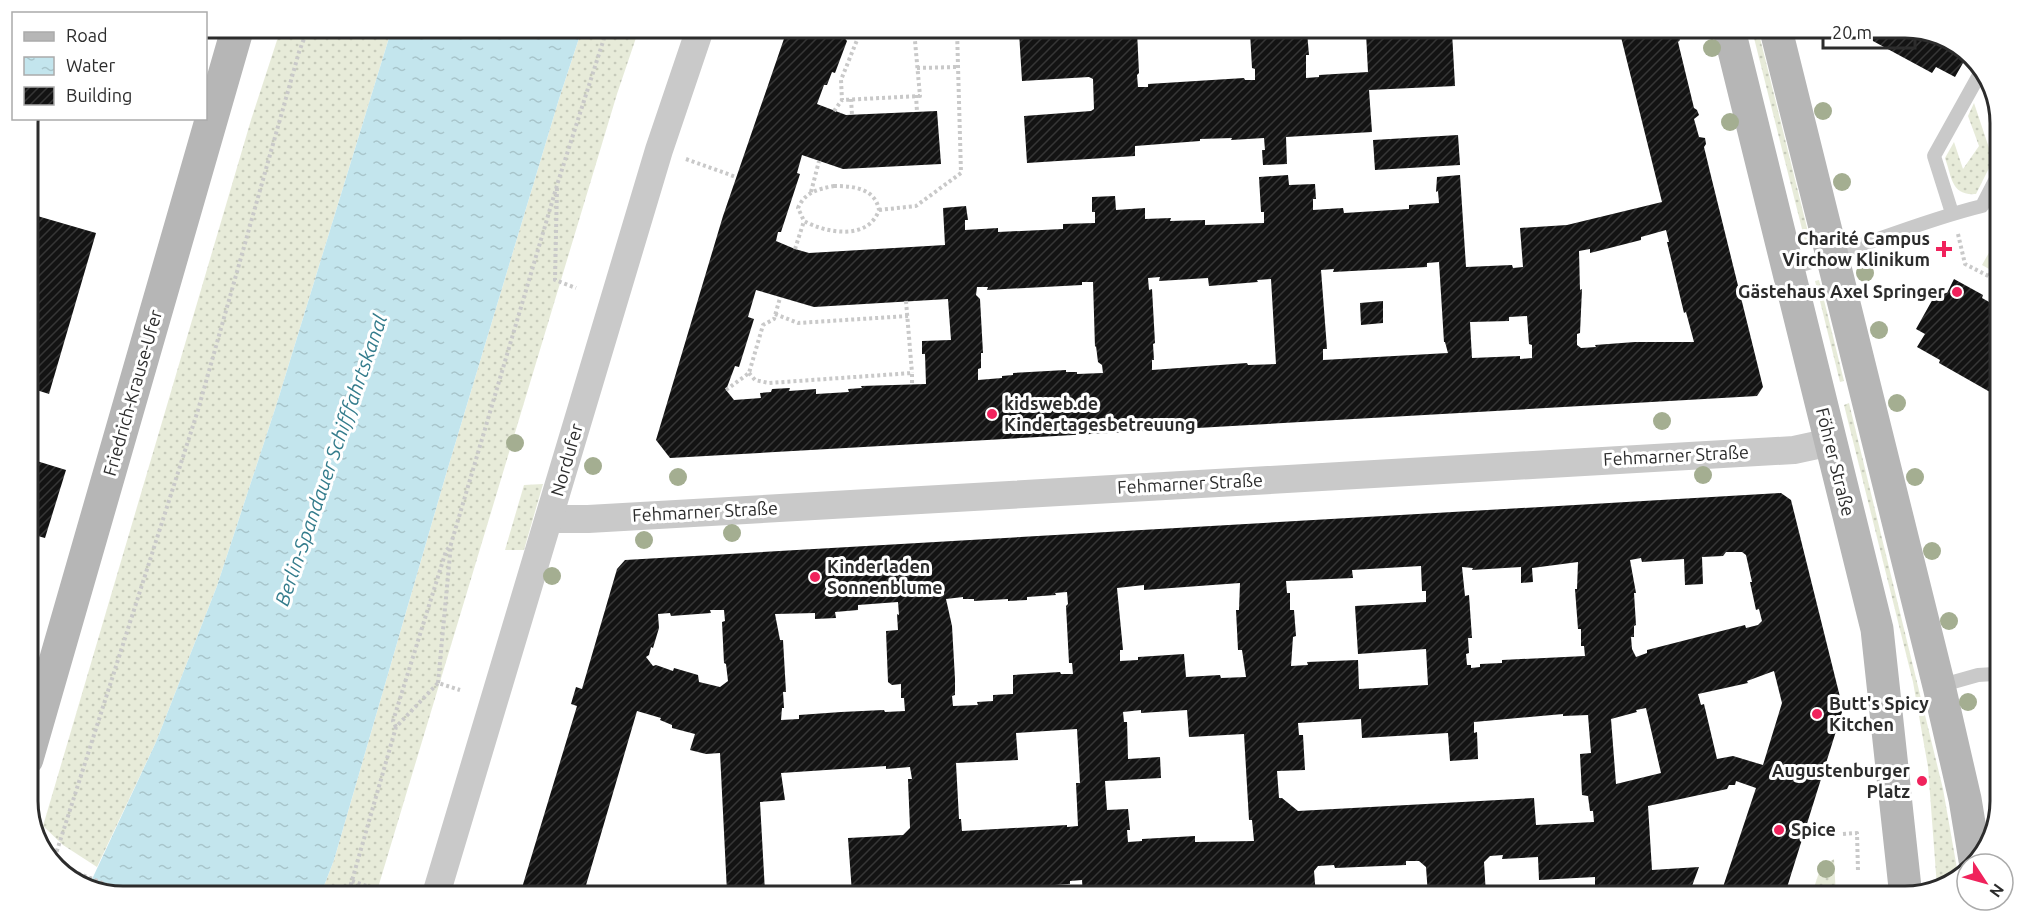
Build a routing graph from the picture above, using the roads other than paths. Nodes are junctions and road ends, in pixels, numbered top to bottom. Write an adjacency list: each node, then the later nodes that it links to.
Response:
1 (235, 37): 14 (main road, Friedrich-Krause-Ufer)
2 (696, 37): 11 (street, Nordufer)
3 (1731, 37): 9 (main road, Föhrer Straße)
4 (1778, 37): 8 (main road)
5 (1977, 79): 7 (lane)
6 (1989, 193): 7 (lane)
7 (1952, 213): 8 (lane)
8 (1832, 257): 9 (lane); 13 (main road)
9 (1788, 269): 10 (main road, Föhrer Straße)
10 (1831, 442): 11 (street, Fehmarner Straße); 17 (main road, Föhrer Straße)
11 (549, 519): 16 (street, Nordufer)
12 (1990, 674): 13 (lane)
13 (1939, 686): 15 (main road)
14 (38, 721)
15 (1973, 851)
16 (439, 886)
17 (1905, 886)

